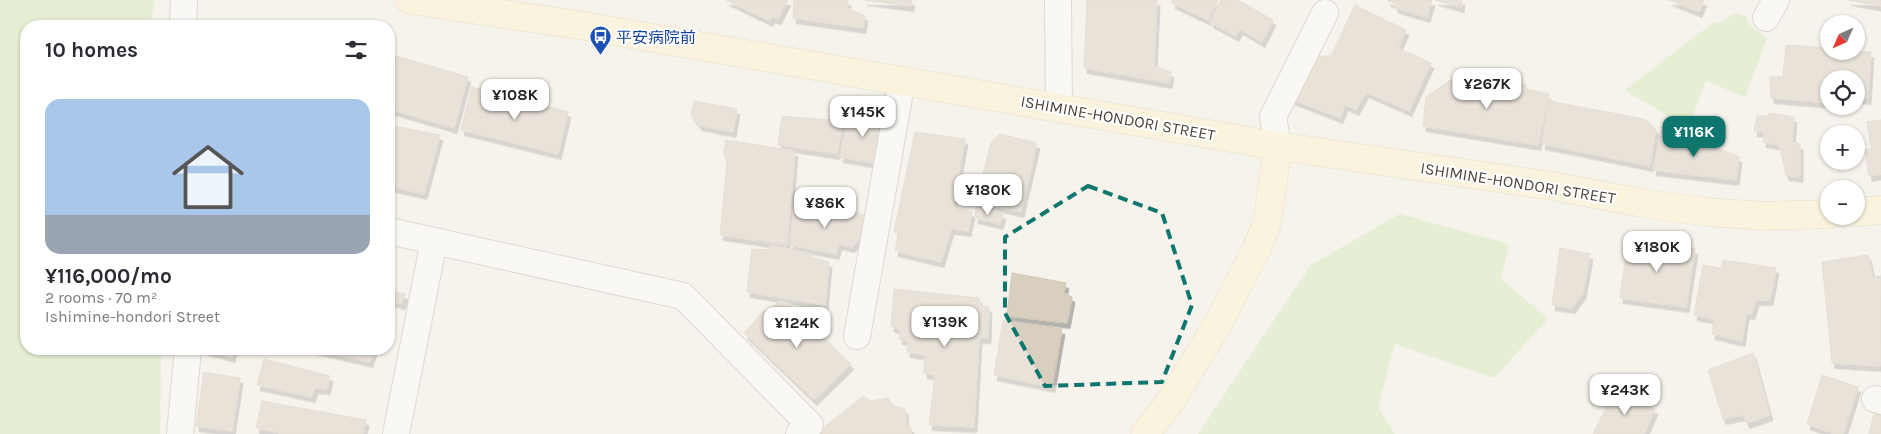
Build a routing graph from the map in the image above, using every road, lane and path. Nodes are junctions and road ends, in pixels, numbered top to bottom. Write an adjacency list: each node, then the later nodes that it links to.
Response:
1 (184, 0): 5 (street)
2 (410, 0): 6 (main road, ISHIMINE-HONDORI STREET)
3 (1058, 0): 7 (street)
4 (1325, 13): 8 (street)
5 (183, 20)
6 (902, 80): 7 (main road, ISHIMINE-HONDORI STREET); 12 (street)
7 (1059, 107): 8 (main road, ISHIMINE-HONDORI STREET)
8 (1278, 146): 9 (main road, ISHIMINE-HONDORI STREET); 17 (main road)
9 (1820, 214)
10 (395, 232): 11 (street)
11 (434, 241): 15 (street); 16 (street)
12 (857, 336)
13 (187, 355): 14 (street)
14 (180, 434)
15 (396, 434)
16 (799, 434)
17 (1145, 434)

